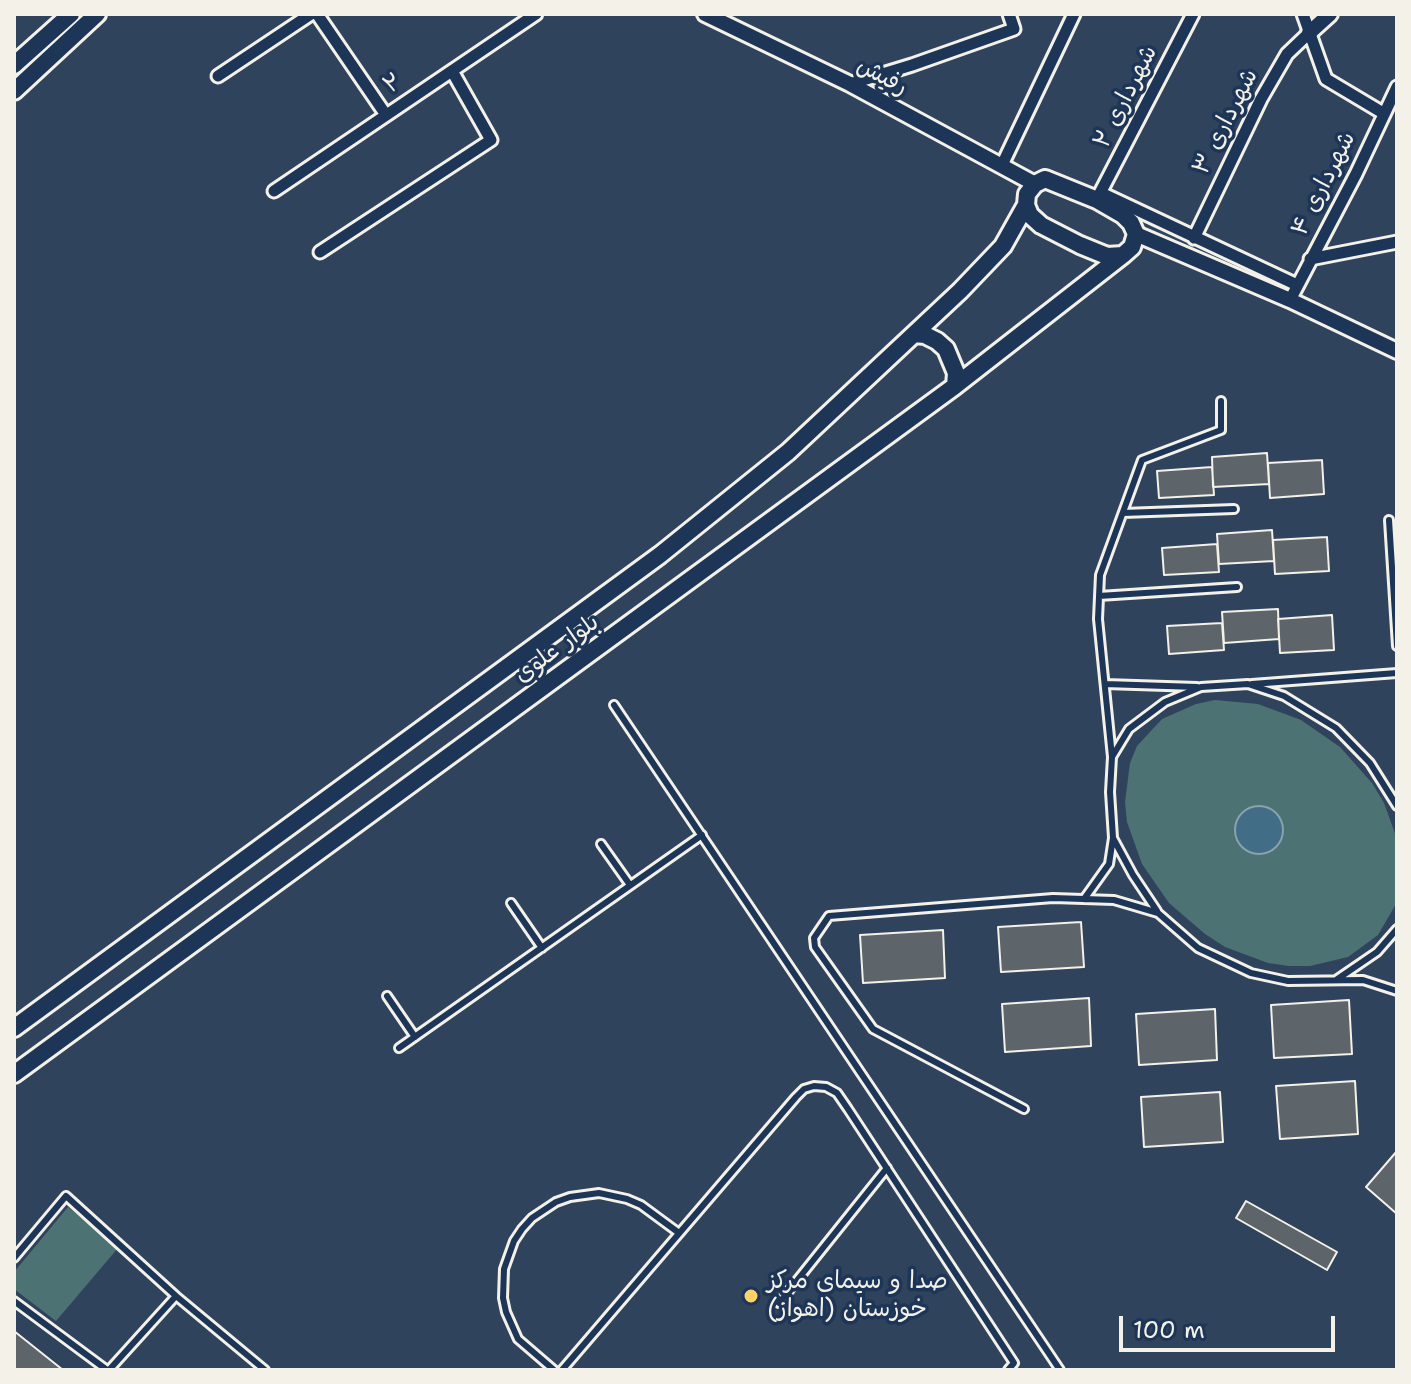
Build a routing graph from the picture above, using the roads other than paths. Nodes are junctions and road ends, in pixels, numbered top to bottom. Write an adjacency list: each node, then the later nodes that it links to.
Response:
1 (71, 14): 13 (main road)
2 (97, 14): 18 (main road)
3 (311, 14): 15 (street)
4 (317, 14): 20 (street)
5 (536, 14): 14 (street, ۲)
6 (705, 14): 16 (street, رفیش)
7 (1009, 14): 16 (street)
8 (1074, 14): 21 (street)
9 (1193, 14): 24 (street, شهرداری ۲)
10 (1303, 14): 12 (street)
11 (1330, 14): 12 (street)
12 (1309, 33): 19 (street); 27 (street, شهرداری ۳)
13 (14, 65)
14 (452, 71): 20 (street, ۲); 29 (street)
15 (218, 76)
16 (850, 84): 21 (street, رفیش)
17 (1397, 87): 19 (street, شهرداری ۴)
18 (14, 91)
19 (1383, 113): 31 (street, شهرداری ۴)
20 (386, 115): 23 (street, ۲)
21 (1002, 165): 22 (street, رفیش)
22 (1035, 184): 24 (main road); 25 (main road, بلوار علوی)
23 (274, 191)
24 (1099, 196): 26 (main road); 27 (street)
25 (1026, 205): 30 (main road); 34 (main road, بلوار علوی)
26 (1136, 234): 30 (main road); 33 (street)
27 (1194, 238): 32 (street)
28 (1397, 242): 31 (street)
29 (320, 252)
30 (1123, 255): 36 (main road, بلوار علوی)
31 (1310, 259): 32 (street, شهرداری ۴)
32 (1297, 285): 33 (street, شهرداری ۴)
33 (1290, 300): 35 (street)
34 (915, 334): 36 (main road); 63 (main road, بلوار علوی)
35 (1397, 351)
36 (955, 386): 66 (main road, بلوار علوی)
37 (1221, 401): 39 (lane)
38 (1234, 509): 39 (lane)
39 (1123, 513): 42 (lane)
40 (1389, 520): 43 (lane)
41 (1237, 587): 42 (lane)
42 (1099, 596): 45 (lane)
43 (1397, 646)
44 (1397, 673): 46 (lane)
45 (1105, 684): 47 (lane); 49 (lane)
46 (1248, 684): 47 (lane); 50 (lane)
47 (1201, 687): 49 (lane)
48 (614, 705): 51 (lane)
49 (1112, 757): 52 (lane)
50 (1397, 806)
51 (702, 835): 54 (lane); 79 (lane)
52 (1113, 838): 55 (lane); 57 (lane)
53 (601, 844): 54 (lane)
54 (630, 885): 59 (lane)
55 (1084, 899): 57 (lane); 67 (lane)
56 (511, 903): 59 (lane)
57 (1158, 913): 60 (lane)
58 (1397, 929): 60 (lane)
59 (542, 948): 64 (lane)
60 (1336, 980): 61 (lane)
61 (1397, 991)
62 (387, 996): 64 (lane)
63 (14, 1028)
64 (415, 1037): 65 (lane)
65 (399, 1048)
66 (14, 1074)
67 (1024, 1109)
68 (887, 1168): 69 (lane); 73 (lane); 78 (lane)
69 (679, 1233): 76 (lane); 77 (lane)
70 (14, 1258): 71 (lane)
71 (176, 1296): 74 (lane); 75 (lane)
72 (14, 1301): 74 (lane)
73 (779, 1303)
74 (108, 1370)
75 (265, 1370)
76 (554, 1370)
77 (562, 1370)
78 (1008, 1370)
79 (1060, 1370)

